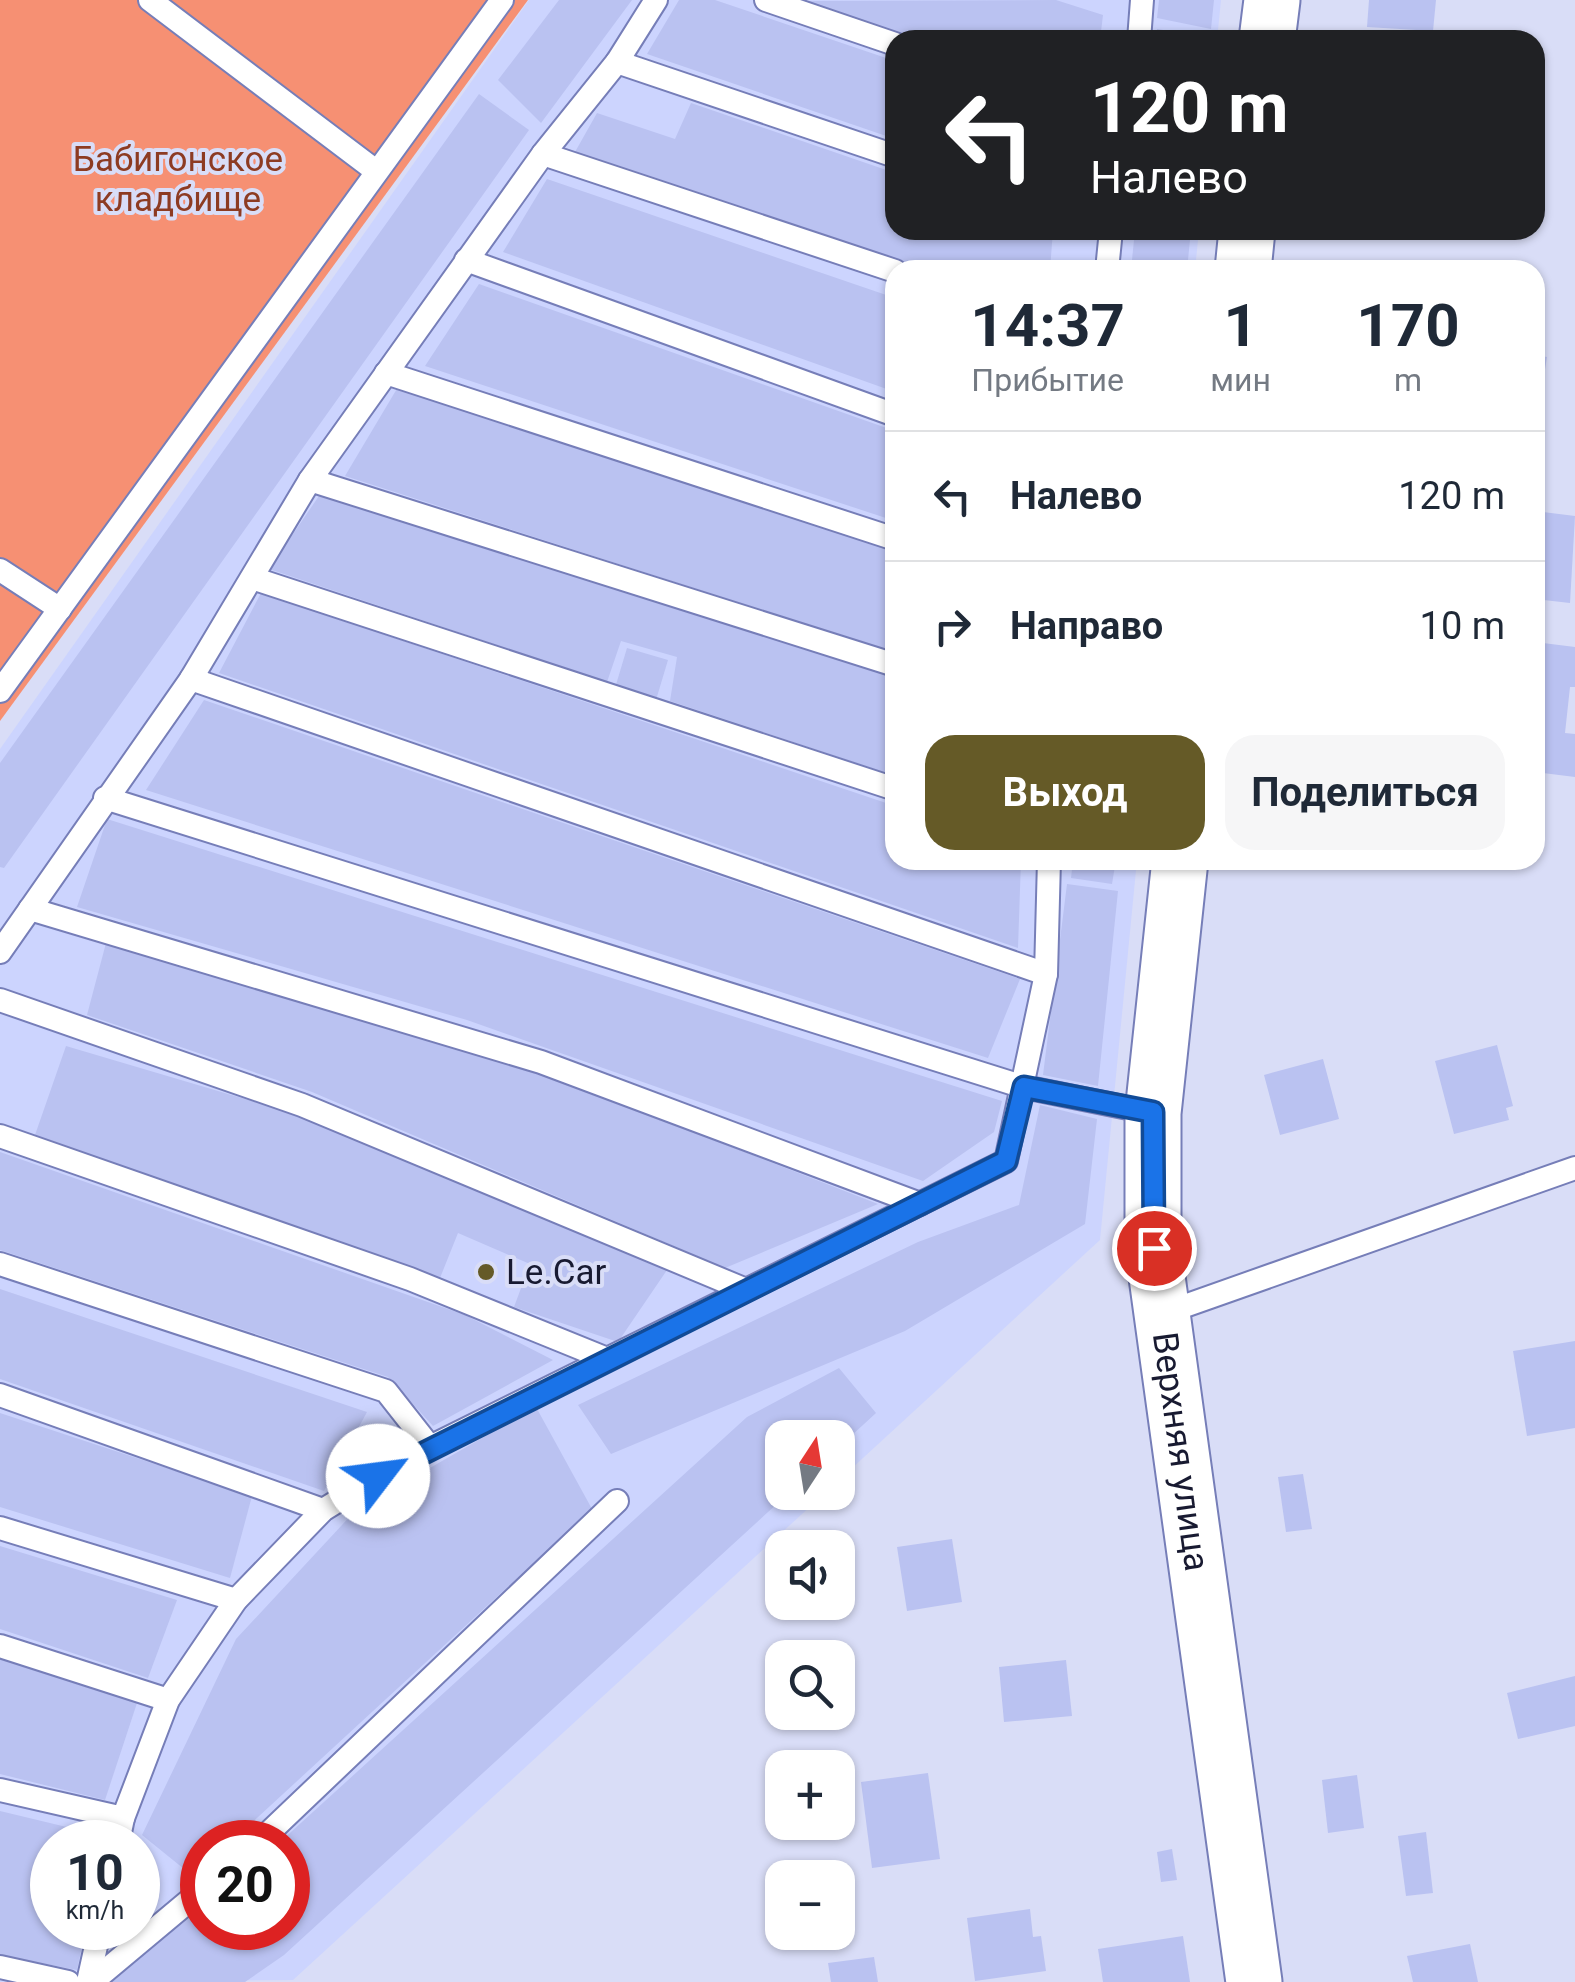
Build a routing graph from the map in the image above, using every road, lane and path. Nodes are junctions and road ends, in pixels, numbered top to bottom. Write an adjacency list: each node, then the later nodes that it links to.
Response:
1 (150, 0): 13 (lane)
2 (502, 0): 13 (lane)
3 (656, 0): 10 (lane)
4 (766, 0): 9 (lane)
5 (1142, 0): 7 (lane)
6 (1272, 0): 8 (street)
7 (1140, 30)
8 (1268, 30)
9 (885, 41)
10 (616, 62): 11 (lane); 12 (lane)
11 (885, 153)
12 (543, 154): 14 (lane); 15 (lane)
13 (376, 170): 22 (lane)
14 (466, 260): 16 (lane); 17 (lane)
15 (885, 268)
16 (386, 373): 18 (lane); 19 (lane)
17 (885, 410)
18 (310, 480): 21 (lane); 23 (lane)
19 (885, 536)
20 (0, 570): 22 (lane)
21 (252, 578): 24 (lane); 26 (lane)
22 (60, 609): 25 (lane)
23 (885, 661)
24 (191, 679): 27 (lane); 32 (lane)
25 (0, 691)
26 (885, 785)
27 (105, 798): 30 (lane); 34 (lane)
28 (1049, 870): 32 (lane)
29 (1179, 870): 35 (street, Верхняя улица)
30 (30, 909): 31 (lane); 38 (lane)
31 (0, 952)
32 (1046, 974): 34 (lane)
33 (0, 1000): 40 (lane)
34 (1024, 1087): 35 (lane); 38 (lane)
35 (1153, 1112): 41 (street, Верхняя улица)
36 (0, 1136): 42 (lane)
37 (1575, 1168): 41 (lane)
38 (920, 1204): 40 (lane)
39 (0, 1264): 44 (lane)
40 (746, 1290): 42 (lane)
41 (1162, 1314): 59 (street, Верхняя улица)
42 (607, 1359): 44 (lane)
43 (0, 1394): 46 (lane)
44 (430, 1447): 46 (lane)
45 (617, 1502): 53 (lane)
46 (323, 1510): 48 (lane)
47 (0, 1528): 48 (lane)
48 (236, 1600): 50 (lane)
49 (0, 1646): 50 (lane)
50 (168, 1700): 52 (lane)
51 (0, 1790): 52 (lane)
52 (123, 1818)
53 (282, 1820)
54 (180, 1908): 58 (lane)
55 (96, 1950): 58 (lane)
56 (0, 1968): 57 (lane)
57 (68, 1982)
58 (90, 1982)
59 (1254, 1982)

